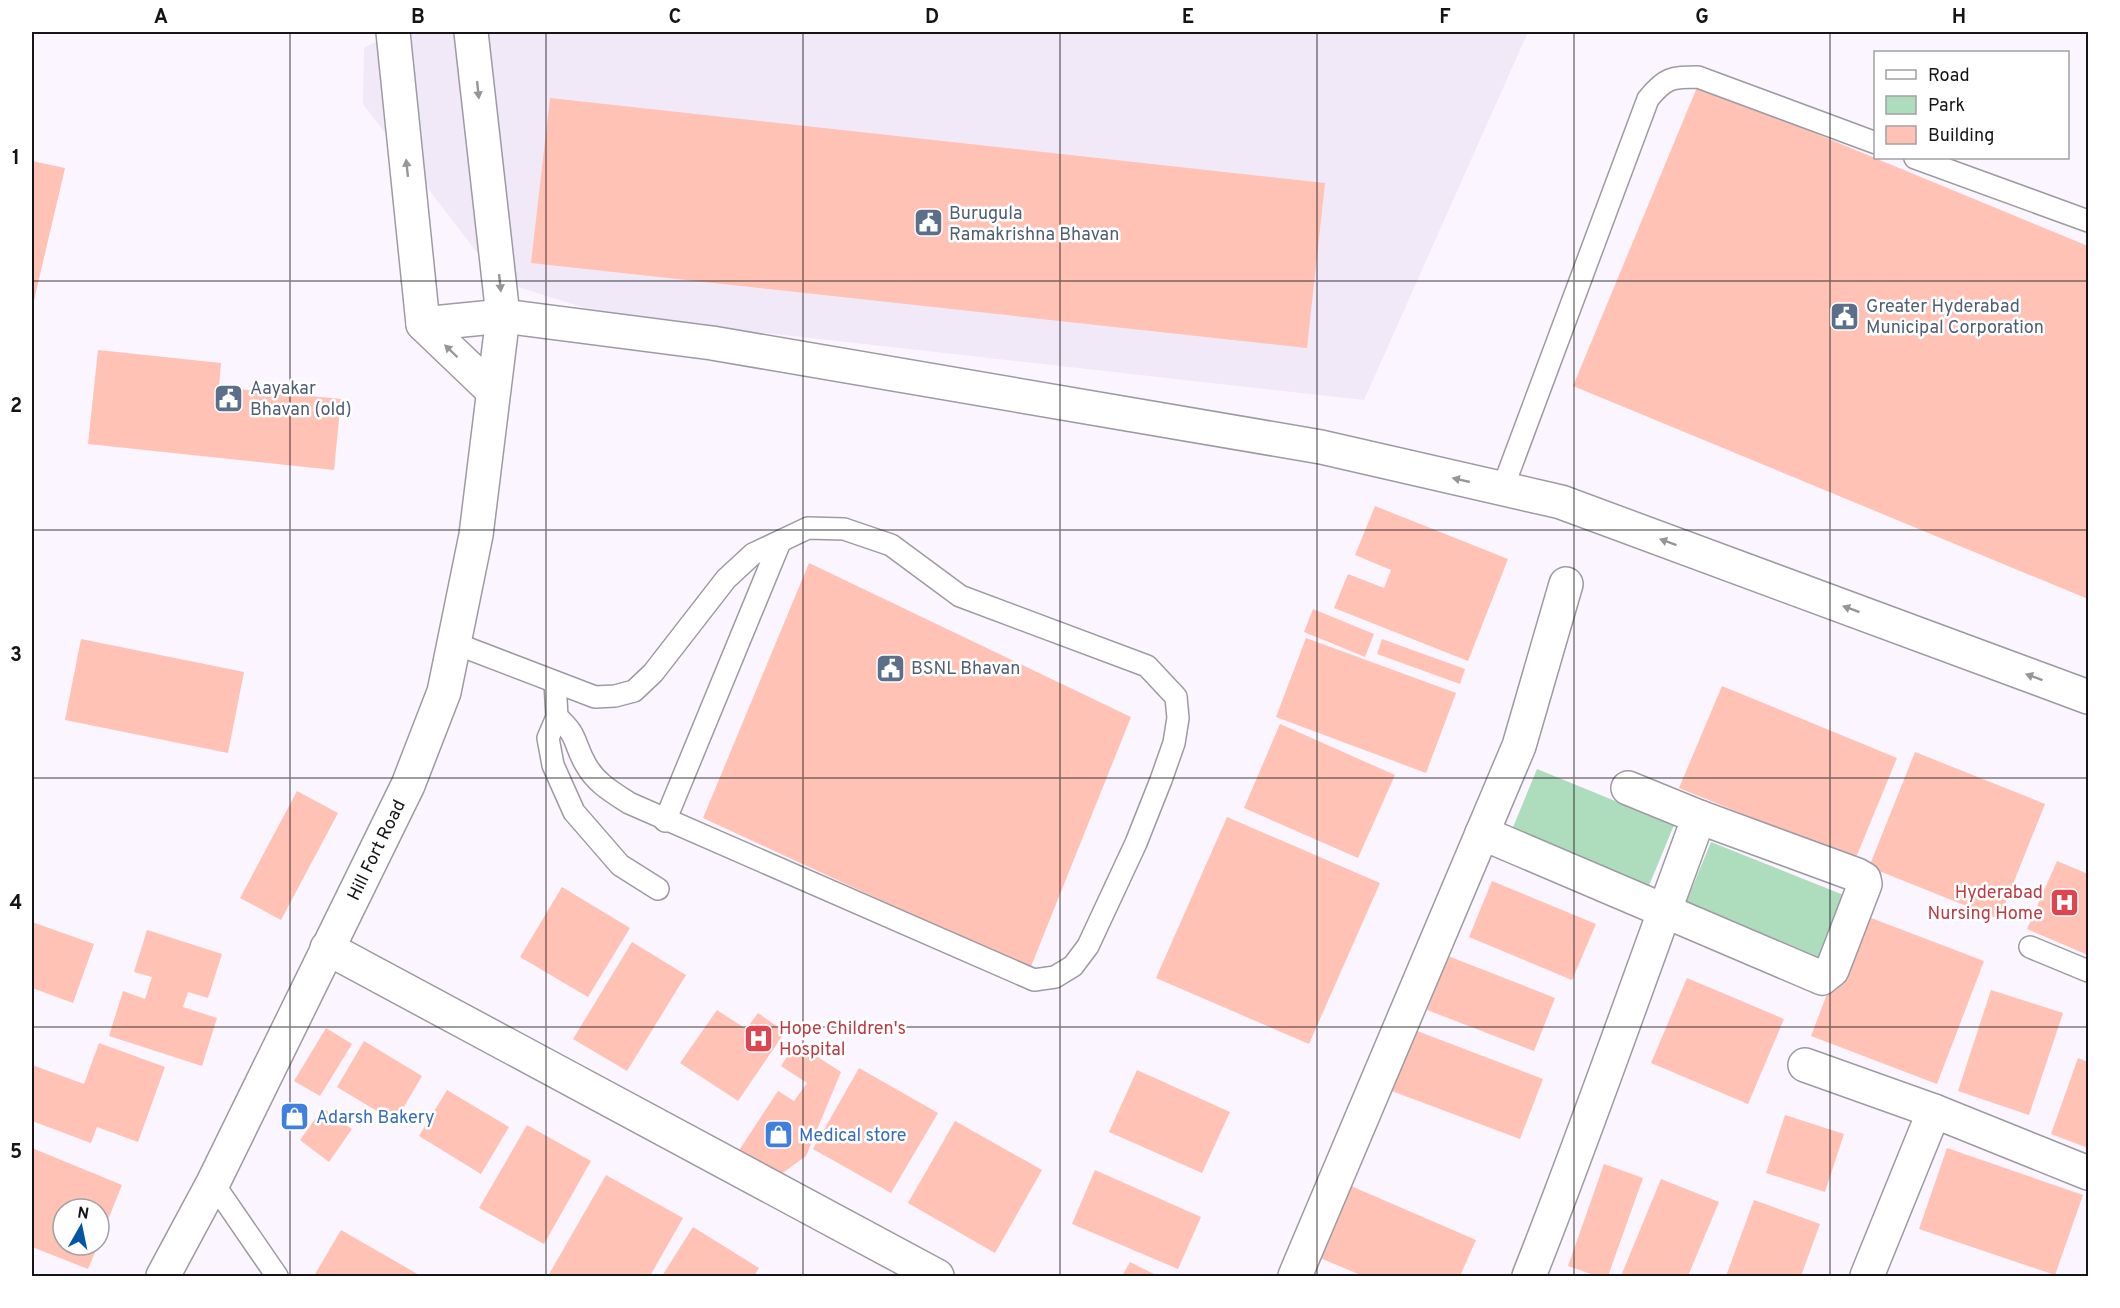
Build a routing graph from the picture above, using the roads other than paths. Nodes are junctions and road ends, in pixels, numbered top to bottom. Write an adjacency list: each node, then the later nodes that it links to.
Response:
1 (393, 32): 7 (street, one-way to 1)
2 (471, 32): 6 (street, Hill Fort Road, one-way to 6)
3 (1874, 143): 9 (lane)
4 (1918, 159): 5 (lane)
5 (2088, 221)
6 (503, 316): 7 (street); 8 (street, Hill Fort Road); 9 (street, one-way to 6)
7 (423, 324): 8 (street, one-way to 7)
8 (493, 391): 12 (street, Hill Fort Road)
9 (1502, 490): 14 (street, one-way to 9)
10 (780, 542): 13 (lane); 18 (lane); 18 (lane)
11 (1566, 584): 19 (street)
12 (454, 643): 13 (lane); 23 (street, Hill Fort Road)
13 (555, 682): 15 (lane)
14 (2088, 697)
15 (557, 717): 18 (lane); 20 (lane)
16 (1629, 788): 17 (street)
17 (1699, 818): 21 (street); 21 (street)
18 (665, 821)
19 (1482, 833): 21 (street); 32 (street)
20 (658, 889)
21 (1664, 912): 33 (street)
22 (2030, 947): 24 (lane)
23 (327, 948): 28 (street, Hill Fort Road); 31 (street)
24 (2088, 971)
25 (1805, 1065): 26 (street)
26 (1934, 1111): 27 (street); 34 (street)
27 (2088, 1173)
28 (213, 1183): 29 (street, Hill Fort Road); 30 (lane)
29 (163, 1276)
30 (277, 1276)
31 (937, 1276)
32 (1294, 1276)
33 (1529, 1276)
34 (1867, 1276)

